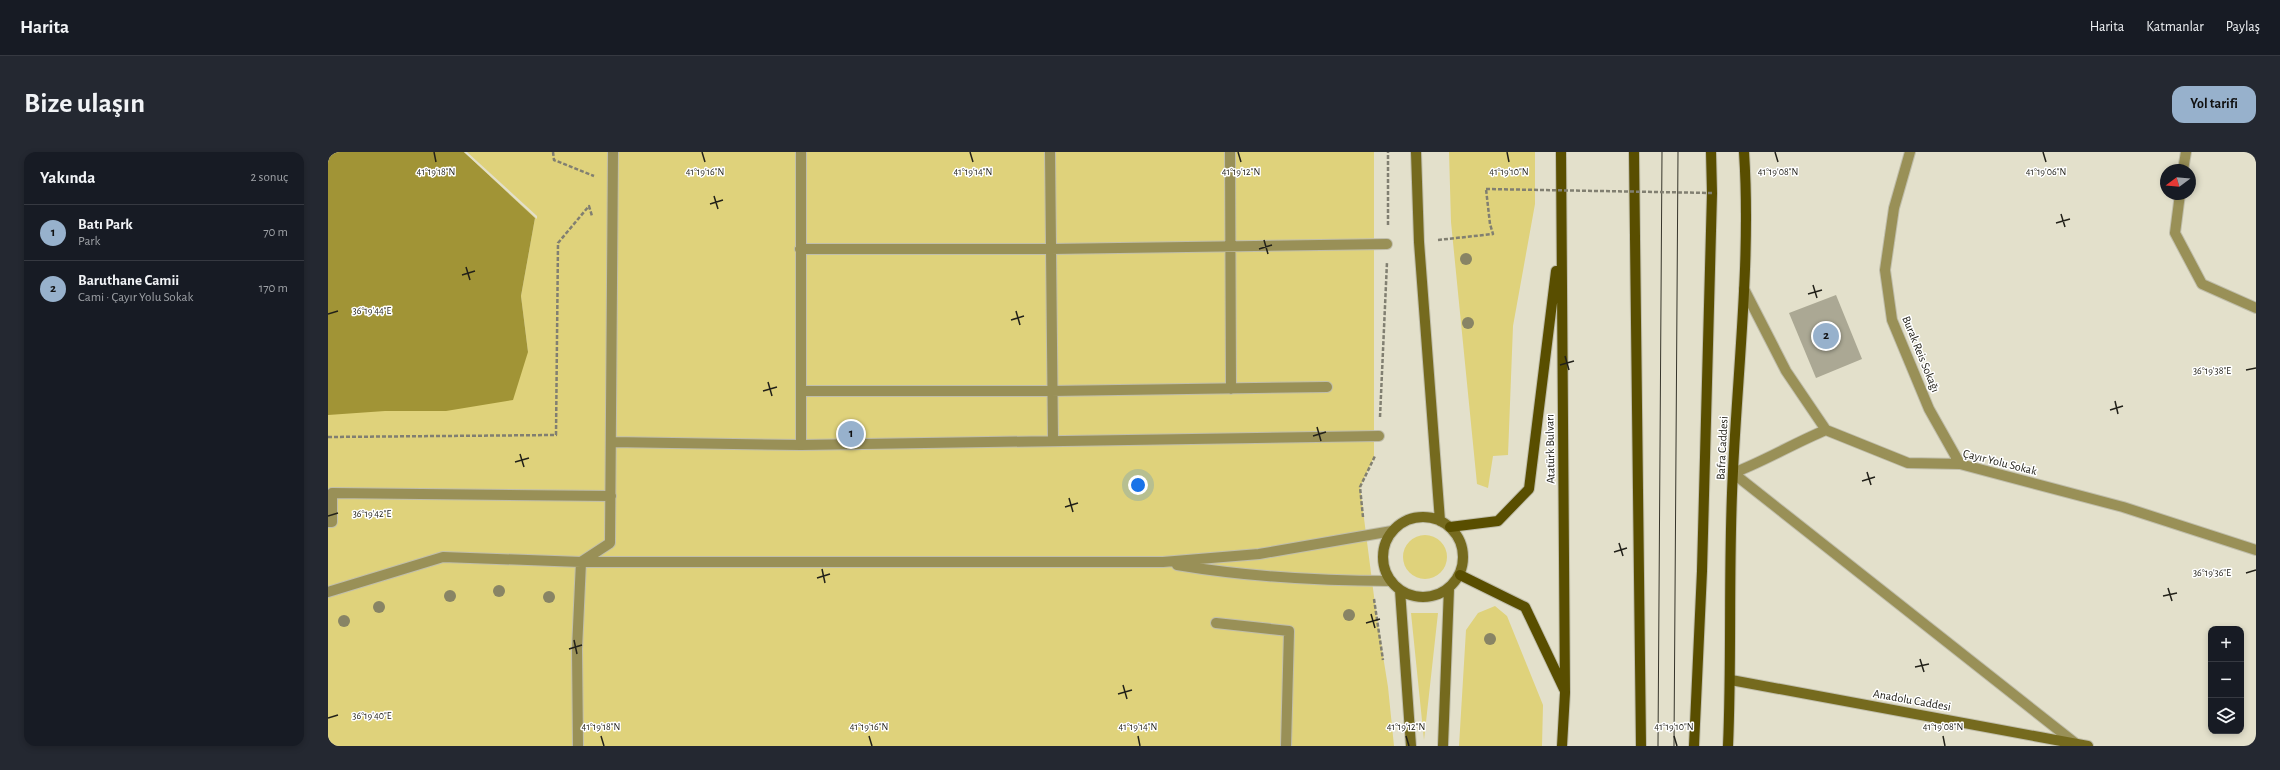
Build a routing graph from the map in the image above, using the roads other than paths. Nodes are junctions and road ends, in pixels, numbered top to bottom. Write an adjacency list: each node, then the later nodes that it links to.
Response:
1 (613, 152): 28 (street)
2 (801, 152): 17 (street)
3 (1050, 152): 18 (street)
4 (1230, 152): 16 (street)
5 (1416, 152): 33 (main road)
6 (1561, 152): 14 (main road, Atatürk Bulvarı)
7 (1634, 152): 54 (main road)
8 (1711, 152): 55 (main road, Bafra Caddesi)
9 (1744, 152): 19 (main road, Bafra Caddesi)
10 (1910, 152): 30 (street, Burak Reis Sokağı)
11 (2186, 152): 12 (street)
12 (2184, 164)
13 (2179, 200): 20 (street)
14 (1561, 231): 35 (main road); 47 (main road, Atatürk Bulvarı)
15 (1387, 244): 16 (street)
16 (1231, 246): 18 (street); 22 (street)
17 (800, 249): 18 (street); 23 (street)
18 (1051, 249): 24 (street)
19 (1744, 289): 25 (street); 31 (main road, Bafra Caddesi)
20 (2256, 308)
21 (1327, 387): 22 (street)
22 (1231, 389): 24 (street)
23 (802, 391): 24 (street); 29 (street)
24 (1051, 392): 27 (street)
25 (1826, 430): 30 (street, Çayır Yolu Sokak); 31 (street)
26 (1379, 436): 27 (street)
27 (1052, 440): 29 (street)
28 (612, 442): 29 (street); 32 (street)
29 (801, 445)
30 (1960, 464): 37 (street, Çayır Yolu Sokak)
31 (1733, 473): 46 (main road, Bafra Caddesi); 48 (street)
32 (611, 496): 34 (street); 38 (street)
33 (1440, 521): 35 (main road); 36 (main road)
34 (328, 522)
35 (1450, 527): 40 (main road)
36 (1392, 531): 39 (street); 41 (main road)
37 (2256, 550)
38 (581, 562): 39 (street); 44 (street); 49 (street)
39 (1163, 562): 41 (street)
40 (1460, 575): 42 (main road); 47 (main road)
41 (1391, 581): 43 (main road)
42 (1449, 588): 43 (main road); 52 (main road)
43 (1400, 590): 51 (main road)
44 (328, 592)
45 (1216, 623): 50 (street)
46 (1731, 680): 48 (main road, Anadolu Caddesi); 56 (main road, Bafra Caddesi)
47 (1566, 693): 53 (main road, Atatürk Bulvarı)
48 (2075, 744): 57 (main road, Anadolu Caddesi)
49 (578, 746)
50 (1286, 746)
51 (1411, 746)
52 (1443, 746)
53 (1562, 746)
54 (1641, 746)
55 (1694, 746)
56 (1728, 746)
57 (2088, 746)

